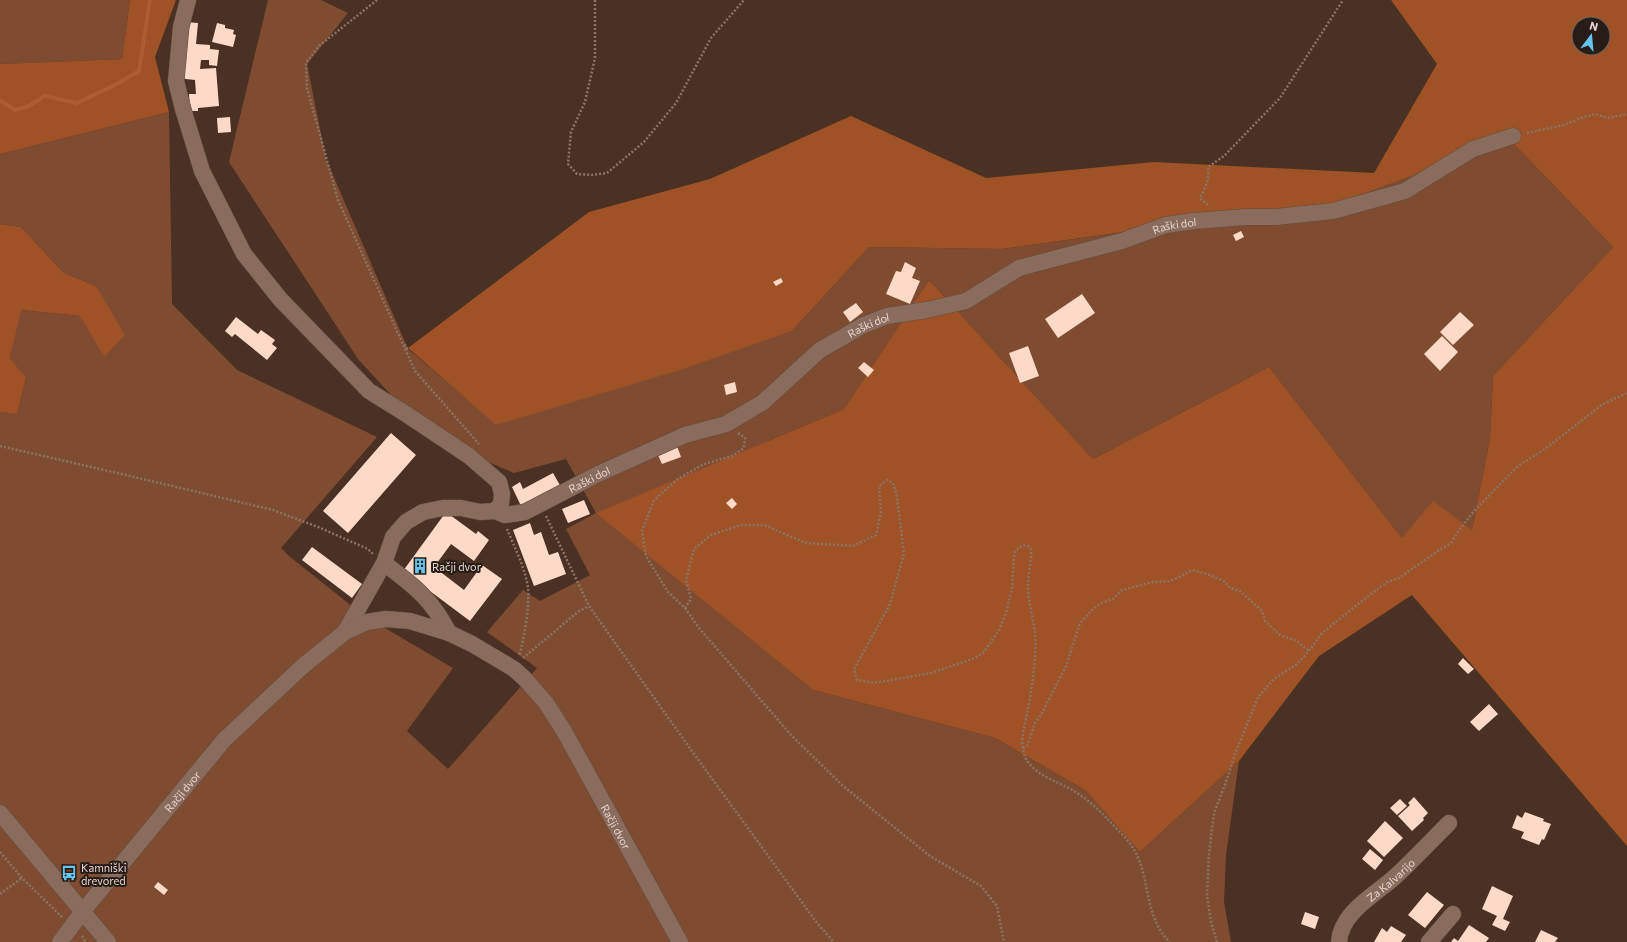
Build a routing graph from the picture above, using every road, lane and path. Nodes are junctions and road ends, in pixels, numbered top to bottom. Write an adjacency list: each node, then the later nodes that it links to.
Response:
1 (188, 0): 14 (street)
2 (377, 0): 11 (path)
3 (595, 0): 4 (path)
4 (744, 0)
5 (1343, 0): 8 (path)
6 (1627, 114): 7 (path)
7 (1513, 136): 8 (street, Raški dol)
8 (1214, 220): 10 (street, Raški dol)
9 (1627, 393): 20 (path)
10 (726, 424): 13 (street, Raški dol); 17 (path)
11 (480, 445)
12 (0, 446): 15 (path)
13 (541, 504): 14 (street, Raški dol); 16 (path)
14 (500, 513): 15 (street, Raški dol); 21 (path)
15 (384, 563): 18 (street, Raški dol); 19 (street)
16 (589, 606): 21 (path); 34 (path)
17 (685, 608): 22 (path); 35 (path)
18 (345, 632): 19 (street, Račji dvor); 28 (street, Račji dvor)
19 (449, 633): 21 (street, Račji dvor)
20 (1309, 650): 22 (path); 37 (path)
21 (514, 669): 33 (street, Račji dvor)
22 (1023, 748): 36 (path)
23 (0, 813): 28 (street)
24 (1449, 822): 38 (street, Za Kalvarijo)
25 (0, 852): 26 (path)
26 (22, 878): 27 (path); 30 (path)
27 (0, 894)
28 (83, 911): 30 (street, Račji dvor); 32 (street)
29 (1453, 914): 39 (street)
30 (72, 926): 31 (street, Račji dvor)
31 (60, 942)
32 (108, 942)
33 (680, 942)
34 (834, 942)
35 (1004, 942)
36 (1170, 942)
37 (1217, 942)
38 (1339, 942)
39 (1429, 942)

